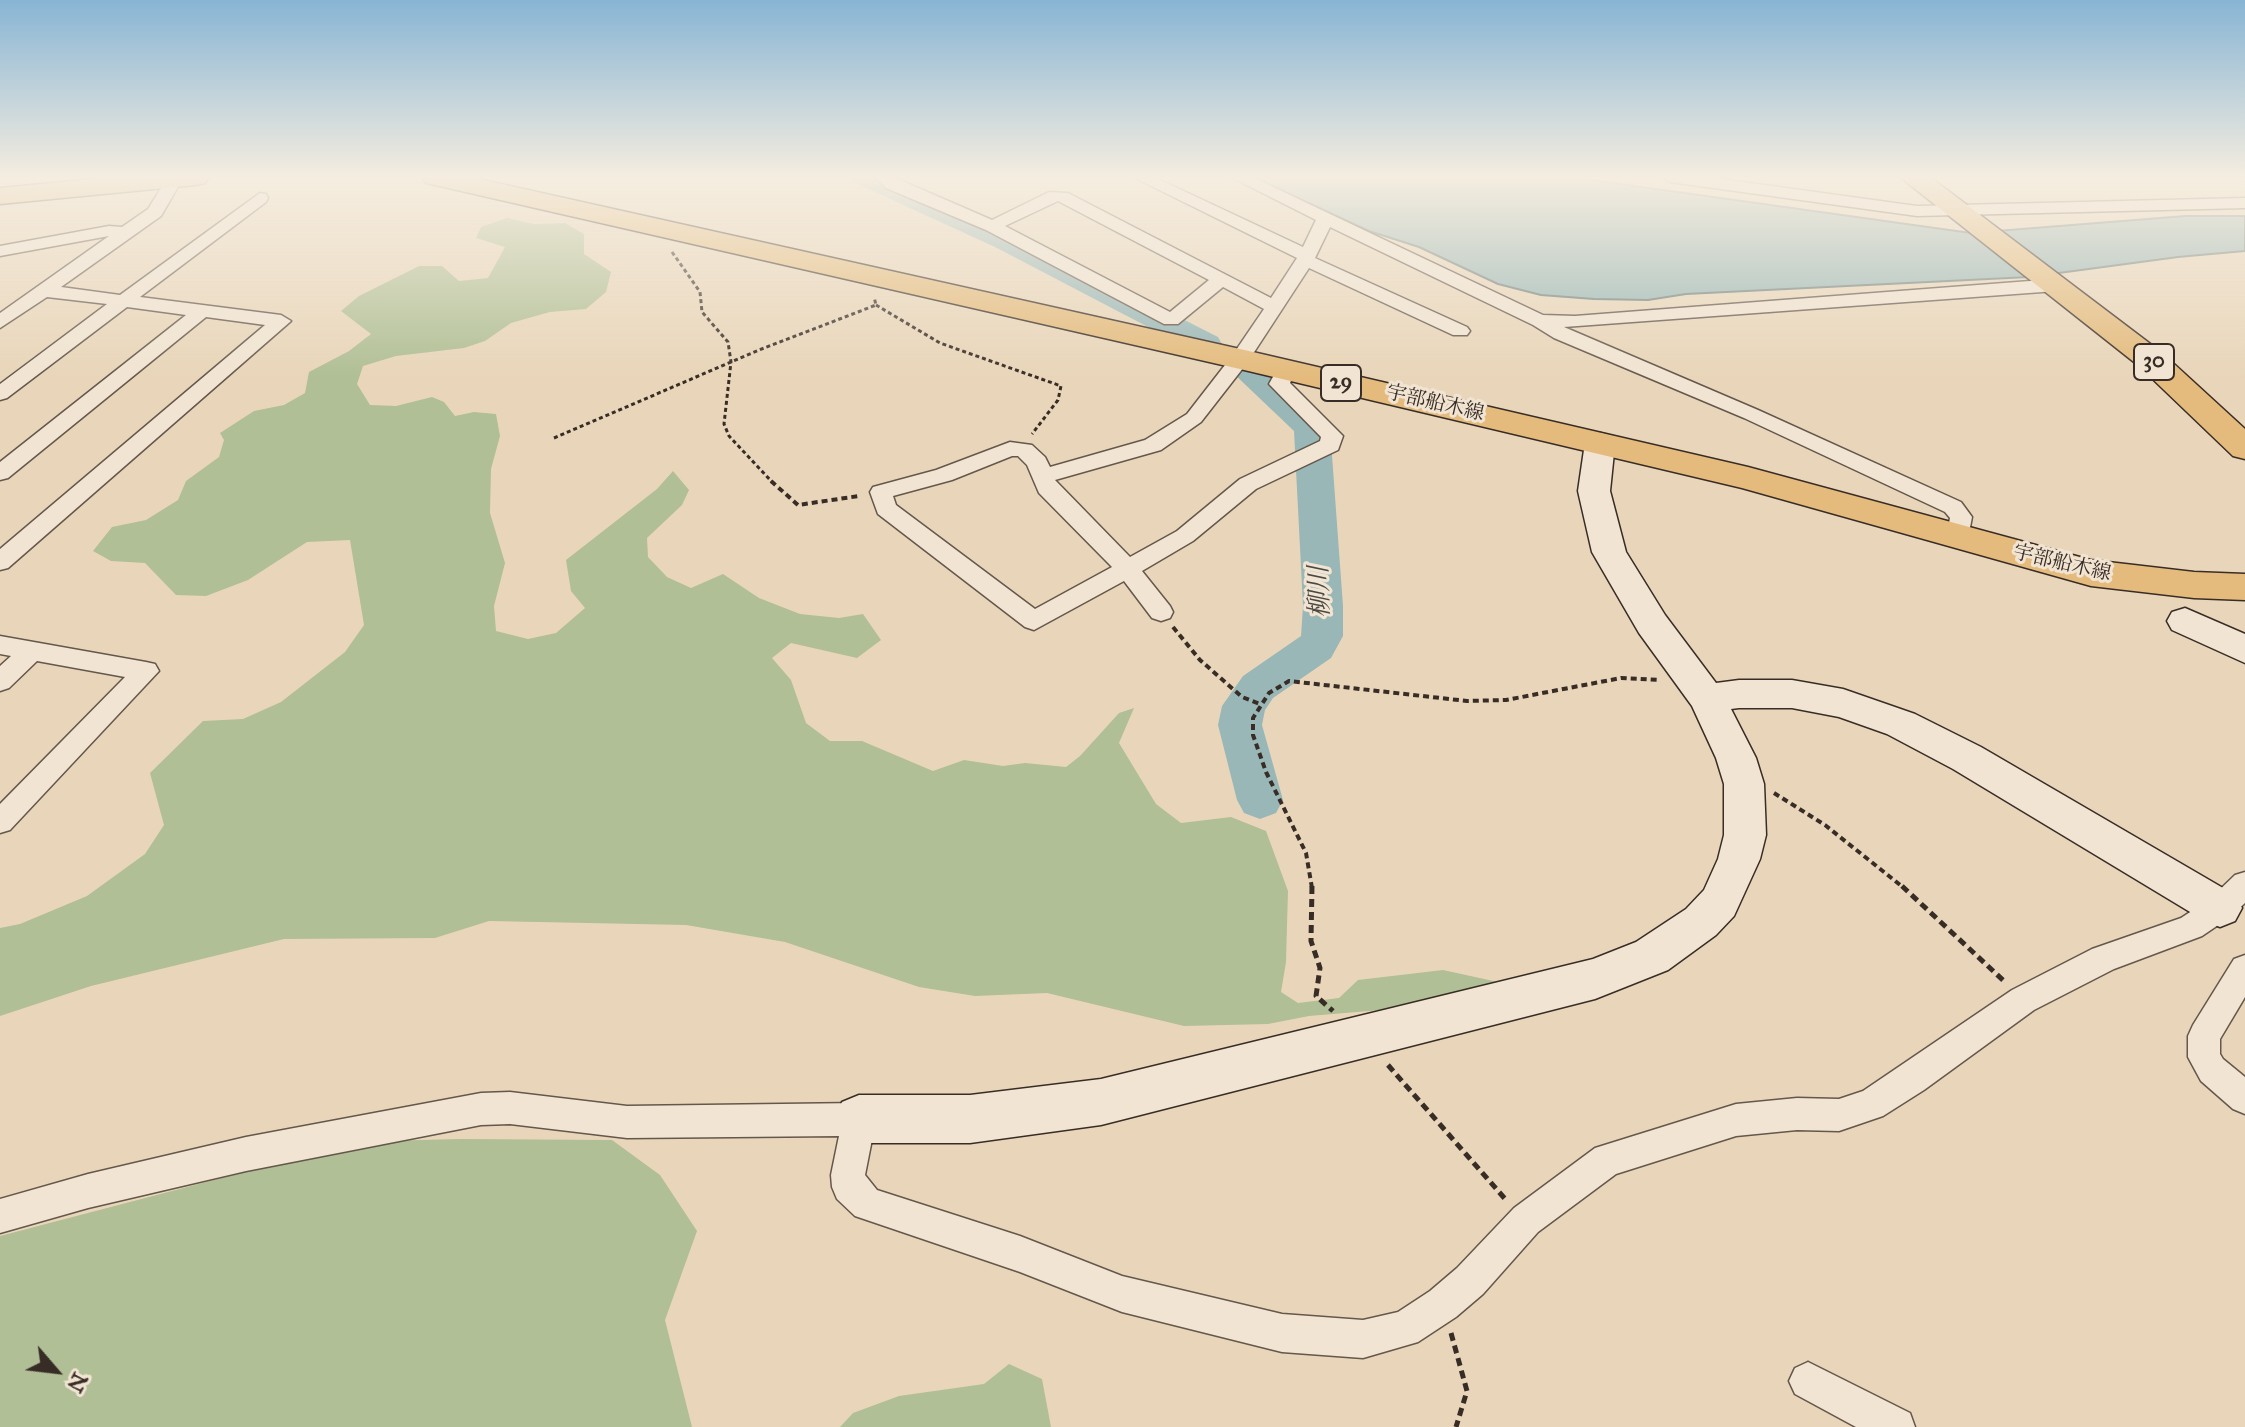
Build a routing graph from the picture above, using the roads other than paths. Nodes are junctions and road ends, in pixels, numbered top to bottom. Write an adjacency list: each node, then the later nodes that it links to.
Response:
1 (40, 244): 11 (street)
2 (111, 244): 15 (street)
3 (200, 244): 16 (street)
4 (717, 244): 22 (main road, 宇部船木線 / 29)
5 (1026, 244): 13 (street)
6 (1153, 244): 13 (street)
7 (1277, 244): 12 (street)
8 (1313, 244): 12 (street)
9 (1377, 244): 19 (street)
10 (2001, 244): 14 (main road, 30)
11 (0, 251)
12 (1306, 258): 17 (street); 21 (street)
13 (1222, 279): 17 (street)
14 (2056, 285): 19 (street); 26 (main road, 30)
15 (45, 291): 16 (street); 20 (street)
16 (124, 301): 18 (street); 24 (street)
17 (1273, 306): 22 (street)
18 (202, 311): 27 (street); 30 (street)
19 (1540, 321): 29 (street)
20 (0, 322)
21 (1460, 331)
22 (1240, 359): 23 (main road, 宇部船木線 / 29); 28 (street)
23 (1286, 370): 25 (main road, 宇部船木線 / 29); 32 (street)
24 (0, 394)
25 (1600, 443): 29 (main road, 宇部船木線 / 29); 40 (street)
26 (2245, 448)
27 (0, 473)
28 (1041, 477): 32 (street); 32 (street)
29 (1957, 538): 33 (main road, 宇部船木線 / 29)
30 (9, 545): 31 (street)
31 (0, 562)
32 (1127, 569): 34 (street)
33 (2245, 587)
34 (1161, 612)
35 (2185, 621): 37 (street)
36 (0, 645): 38 (street)
37 (2245, 650)
38 (32, 651): 39 (street); 41 (street)
39 (0, 681)
40 (1707, 699): 42 (street); 45 (street)
41 (0, 822)
42 (2237, 903): 45 (street)
43 (2245, 969): 44 (street)
44 (2245, 1098)
45 (859, 1119): 46 (street)
46 (0, 1216)
47 (1808, 1381): 48 (street)
48 (1896, 1427)

